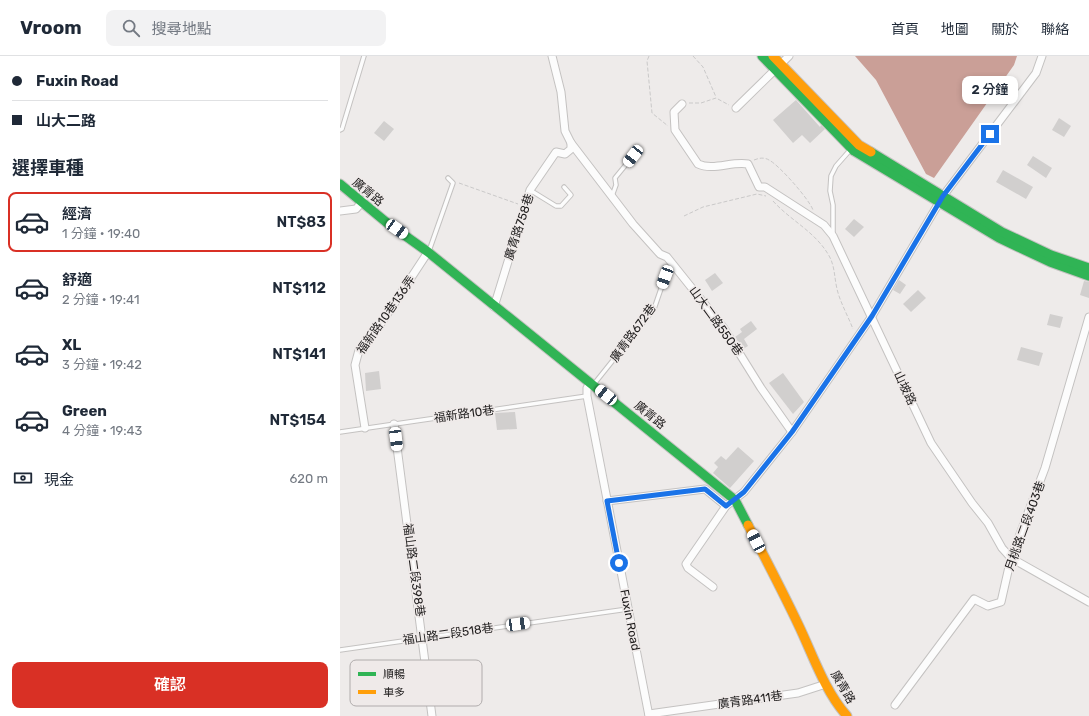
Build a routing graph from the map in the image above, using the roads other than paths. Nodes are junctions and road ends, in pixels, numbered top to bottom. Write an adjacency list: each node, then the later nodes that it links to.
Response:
1 (364, 56): 10 (lane)
2 (552, 56): 11 (street, 山大二路550巷)
3 (762, 56): 7 (street)
4 (773, 56): 7 (street)
5 (789, 56): 7 (street)
6 (1042, 56): 19 (street)
7 (778, 67): 9 (street); 12 (street); 19 (street)
8 (682, 104): 22 (street, 山坡路)
9 (736, 108)
10 (340, 130)
11 (571, 143): 17 (street, 廣青路758巷); 18 (street, 山大二路550巷)
12 (852, 148): 19 (street); 22 (lane)
13 (633, 156): 18 (lane)
14 (448, 178): 23 (lane)
15 (340, 184): 20 (street, 廣青路)
16 (564, 187): 17 (lane)
17 (530, 190): 27 (street, 廣青路758巷)
18 (612, 196): 35 (street, 山大二路550巷)
19 (941, 199): 24 (street); 25 (street); 28 (street)
20 (363, 201): 21 (street); 23 (street, 廣青路)
21 (340, 212)
22 (833, 236): 28 (street, 山坡路)
23 (428, 252): 27 (street, 廣青路); 33 (street, 福新路10巷136弄)
24 (1089, 268)
25 (1089, 276)
26 (665, 277): 30 (lane, 廣青路672巷)
27 (494, 307): 30 (street, 廣青路)
28 (872, 316): 35 (street); 39 (street, 山坡路)
29 (1089, 317): 39 (street, 月桃路二段403巷)
30 (592, 384): 31 (street, Fuxin Road); 36 (street, 廣青路)
31 (587, 396): 32 (lane, 福新路10巷); 37 (street, Fuxin Road)
32 (394, 424): 33 (lane, 福新路10巷); 43 (street, 福山路二段398巷)
33 (366, 428): 34 (lane, 福新路10巷)
34 (340, 432)
35 (792, 432): 36 (street)
36 (735, 500): 38 (street); 46 (street, 廣青路)
37 (607, 501): 38 (street); 42 (street, Fuxin Road)
38 (726, 506): 40 (street)
39 (1011, 558): 41 (street, 山坡路); 47 (street, 月桃路二段403巷)
40 (713, 587)
41 (1089, 602)
42 (628, 609): 43 (lane, 福山路二段518巷); 49 (street, Fuxin Road)
43 (423, 638): 44 (lane, 福山路二段518巷); 45 (street, 福山路二段398巷)
44 (340, 650)
45 (426, 660)
46 (826, 684): 49 (street, 廣青路411巷); 51 (street, 廣青路)
47 (895, 705)
48 (431, 706): 50 (street, 福山路二段398巷)
49 (649, 715)
50 (432, 716)
51 (846, 716)

